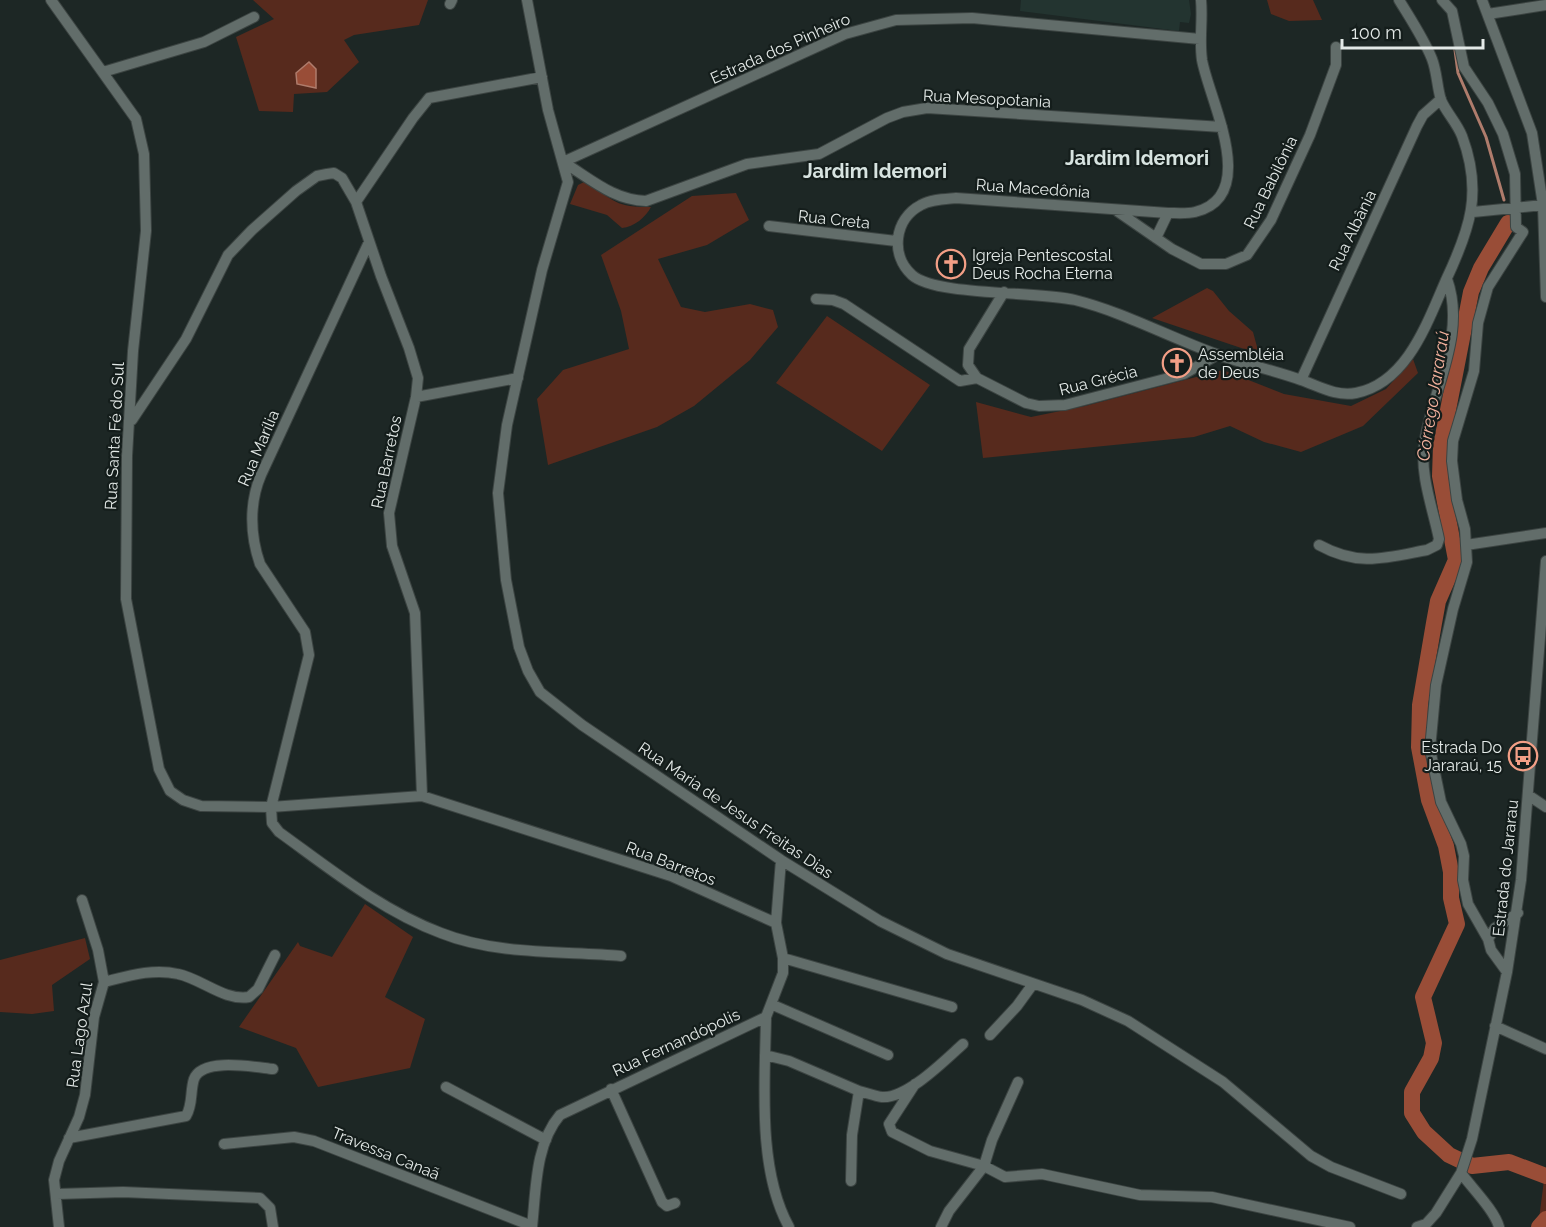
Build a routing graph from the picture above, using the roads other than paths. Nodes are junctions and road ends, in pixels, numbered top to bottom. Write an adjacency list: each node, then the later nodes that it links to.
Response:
1 (51, 0): 12 (street, Rua Santa Fé do Sul)
2 (527, 0): 13 (street, Rua Maria de Jesus Freitas Dias)
3 (1201, 0): 10 (street, Rua Macedônia)
4 (1399, 0): 14 (street)
5 (1442, 0): 19 (street)
6 (1482, 0): 8 (street)
7 (1546, 5): 8 (street)
8 (1488, 15): 18 (street)
9 (254, 17): 12 (street)
10 (1200, 39): 15 (street, Rua Macedônia); 16 (street, Estrada dos Pinheiro)
11 (1336, 47): 24 (street, Rua Babilônia)
12 (103, 72): 36 (street, Rua Santa Fé do Sul)
13 (542, 77): 16 (street, Rua Maria de Jesus Freitas Dias); 17 (street)
14 (1441, 99): 21 (street); 34 (street, Rua Albânia)
15 (1222, 128): 16 (street, Rua Mesopotania); 22 (street, Rua Macedônia)
16 (563, 162): 32 (street, Rua Maria de Jesus Freitas Dias)
17 (356, 202): 26 (street, Rua Barretos); 36 (street, Rua Barretos)
18 (1543, 205): 19 (street); 29 (street)
19 (1515, 208): 21 (street); 39 (street)
20 (1117, 211): 22 (street, Rua Macedônia); 24 (street, Rua Babilônia); 25 (street, Rua Macedônia)
21 (1473, 212): 27 (street)
22 (1168, 213): 24 (street)
23 (769, 226): 25 (street, Rua Creta)
24 (1156, 238)
25 (896, 241): 28 (street)
26 (369, 242): 35 (street, Rua Barretos); 43 (street, Rua Marília)
27 (1447, 279): 34 (street); 38 (street)
28 (1004, 292): 31 (street); 33 (street)
29 (1546, 297)
30 (816, 299): 33 (street, Rua Grécia)
31 (1217, 354): 33 (street, Rua Grécia); 34 (street)
32 (518, 378): 35 (street); 45 (street, Rua Maria de Jesus Freitas Dias)
33 (977, 378)
34 (1301, 380)
35 (416, 397): 42 (street, Rua Barretos)
36 (131, 421): 43 (street, Rua Santa Fé do Sul)
37 (1546, 533): 39 (street)
38 (1319, 544)
39 (1466, 545): 49 (street)
40 (1546, 561): 41 (street, Estrada do Jararau)
41 (1528, 795): 44 (street); 47 (street, Estrada do Jararau)
42 (422, 796): 43 (street, Rua Santa Fé do Sul); 48 (street, Rua Barretos)
43 (271, 807): 51 (street)
44 (1546, 807)
45 (781, 860): 48 (street, Rua Fernandópolis); 55 (street, Rua Maria de Jesus Freitas Dias)
46 (82, 900): 54 (street, Rua Lago Azul)
47 (1518, 914): 49 (street); 53 (street, Estrada do Jararau)
48 (776, 923): 52 (street, Rua Fernandópolis)
49 (1488, 939): 53 (street)
50 (275, 955): 54 (street)
51 (621, 956)
52 (783, 958): 56 (street, Rua Fernandópolis); 57 (street)
53 (1507, 972): 59 (street, Estrada do Jararau)
54 (104, 982): 73 (street, Rua Lago Azul)
55 (1033, 984): 60 (street); 80 (street, Rua Maria de Jesus Freitas Dias)
56 (773, 1005): 58 (street, Rua Fernandópolis); 63 (street)
57 (952, 1007)
58 (766, 1017): 64 (street); 71 (street, Rua Fernandópolis)
59 (1496, 1026): 62 (street); 77 (street, Estrada do Jararau)
60 (990, 1035)
61 (963, 1044): 69 (street)
62 (1546, 1049)
63 (888, 1054)
64 (765, 1055): 72 (street); 85 (street)
65 (215, 1059): 67 (street)
66 (273, 1069): 67 (street)
67 (198, 1072): 73 (street)
68 (1018, 1082): 76 (street)
69 (915, 1084): 72 (street); 76 (street)
70 (446, 1087): 74 (street)
71 (611, 1089): 74 (street, Rua Fernandópolis); 81 (street)
72 (860, 1091): 78 (street)
73 (69, 1138): 79 (street, Rua Lago Azul)
74 (546, 1140): 84 (street, Rua Fernandópolis)
75 (224, 1144): 84 (street, Travessa Canaã)
76 (984, 1166): 86 (street); 87 (street)
77 (1462, 1169): 88 (street, Estrada do Jararau); 89 (street)
78 (851, 1181)
79 (57, 1194): 82 (street, Rua Lago Azul); 83 (street)
80 (1401, 1194)
81 (675, 1203)
82 (59, 1227)
83 (273, 1227)
84 (532, 1227)
85 (789, 1227)
86 (941, 1227)
87 (1350, 1227)
88 (1417, 1227)
89 (1498, 1227)

